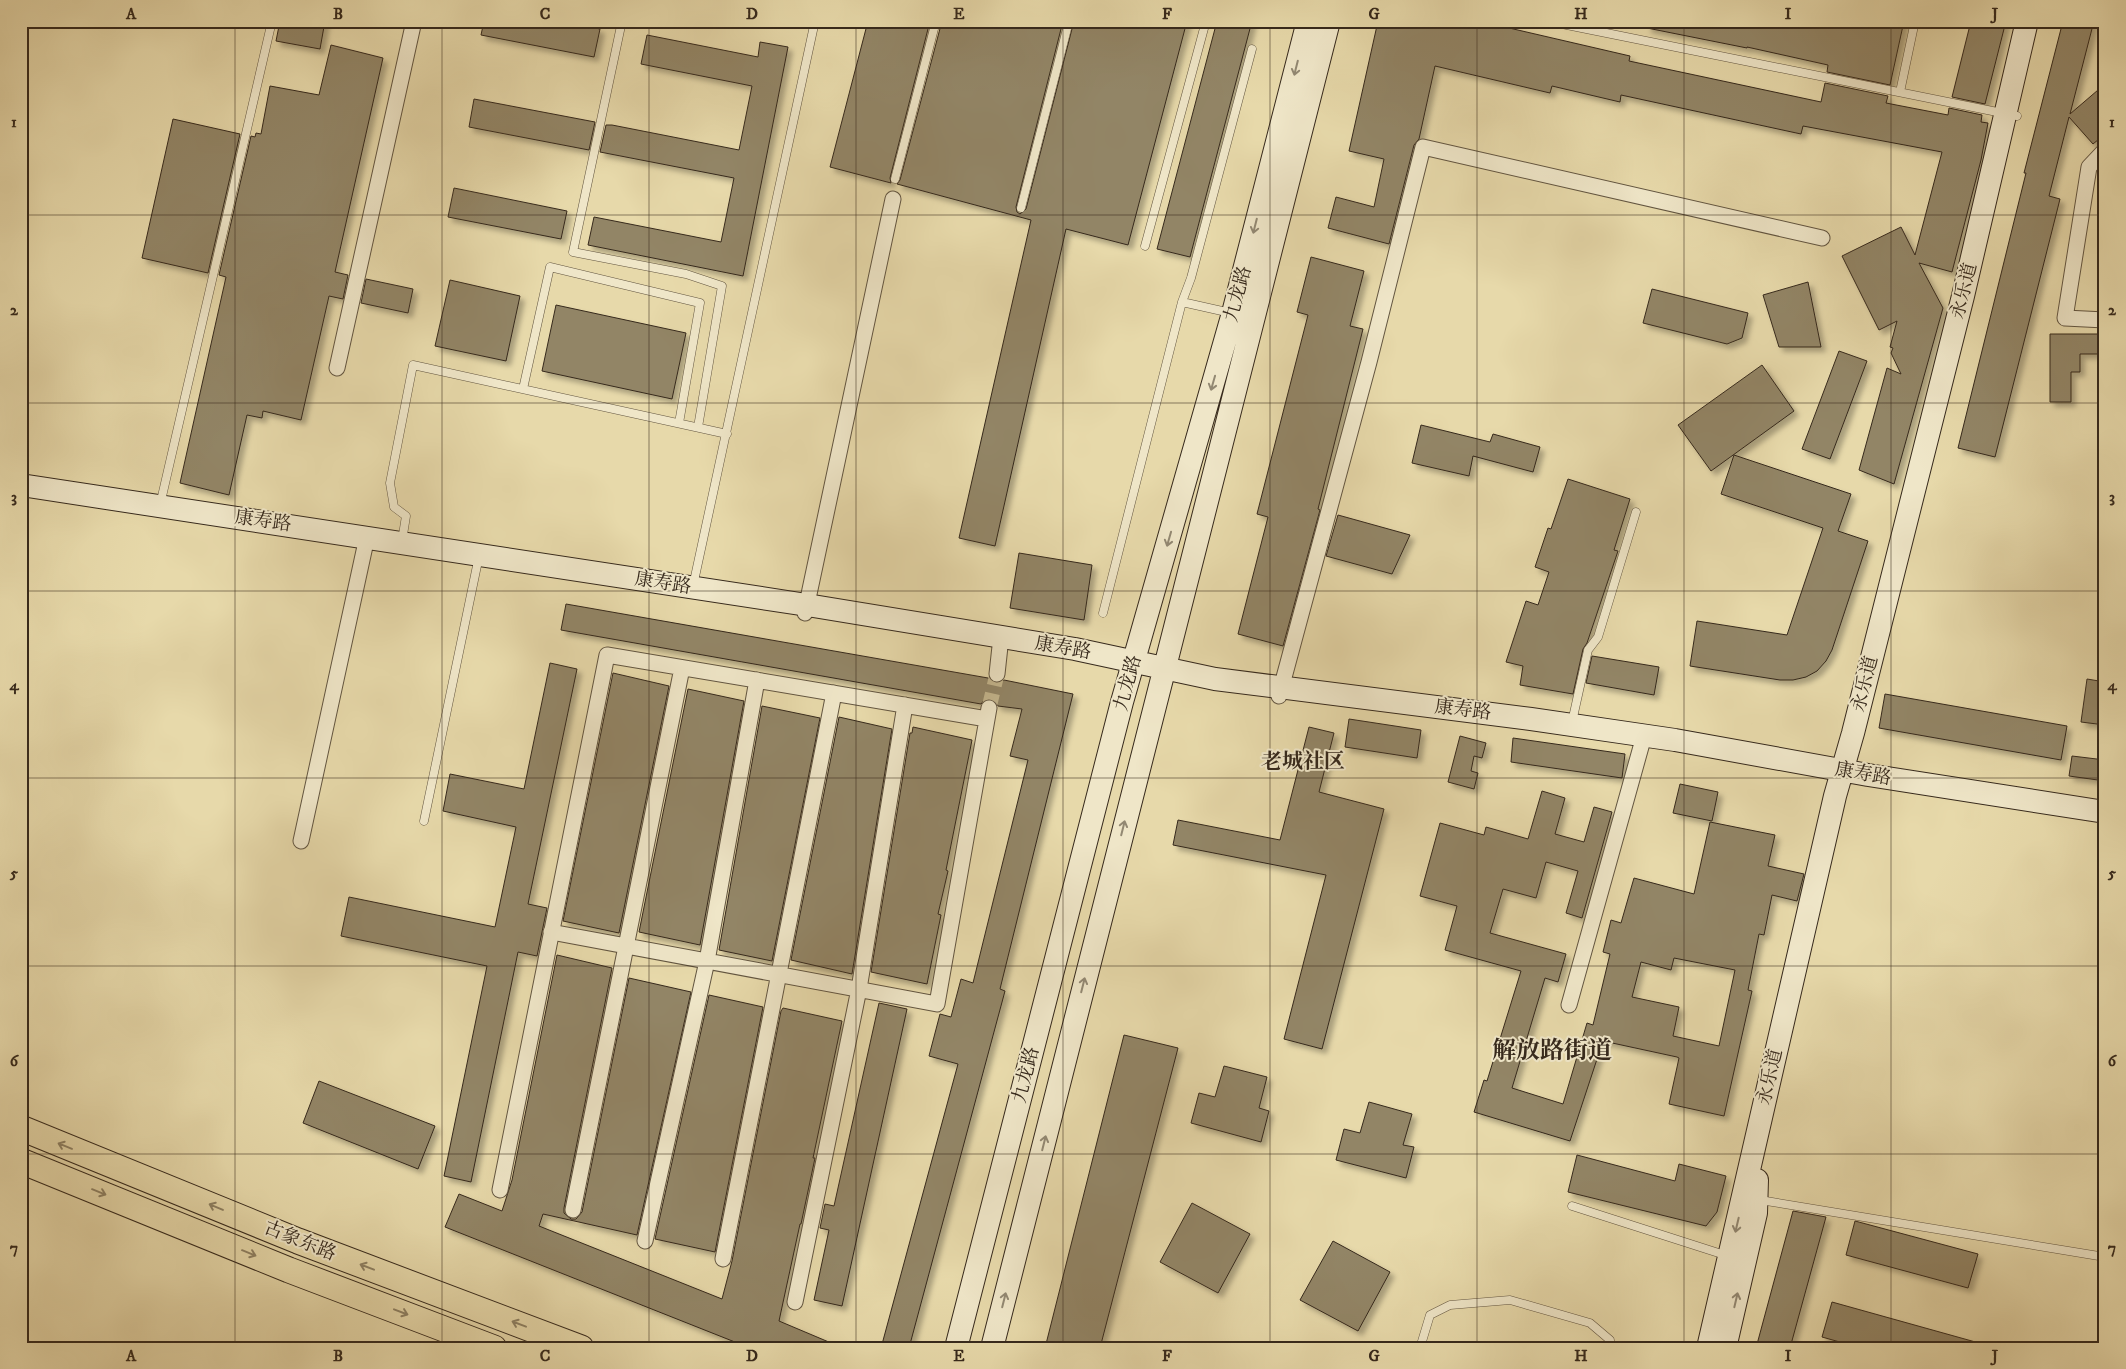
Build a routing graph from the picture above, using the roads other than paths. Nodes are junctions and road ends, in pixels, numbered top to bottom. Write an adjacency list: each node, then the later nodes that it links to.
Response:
1 (272, 21): 33 (lane)
2 (414, 21): 26 (street)
3 (622, 21): 29 (lane)
4 (815, 21): 30 (lane)
5 (936, 21): 18 (lane)
6 (1069, 21): 20 (lane)
7 (1206, 21): 22 (lane)
8 (1308, 21): 24 (street, 九龙路, one-way to 24)
9 (1329, 21): 44 (street, 九龙路)
10 (1547, 21): 15 (lane)
11 (1915, 21): 15 (lane)
12 (2027, 21): 16 (street, 永乐道)
13 (2040, 21): 16 (street, 永乐道)
14 (1252, 49): 23 (lane)
15 (1900, 92): 16 (lane)
16 (2011, 114): 52 (street, 永乐道)
17 (2105, 150): 25 (street)
18 (895, 179)
19 (893, 199): 39 (street)
20 (1021, 208)
21 (1822, 238): 47 (street)
22 (1145, 246)
23 (1182, 302): 24 (lane); 40 (lane)
24 (1233, 313): 42 (street, 九龙路, one-way to 42)
25 (2105, 320)
26 (337, 368)
27 (523, 389): 28 (lane); 28 (lane); 36 (lane)
28 (679, 423): 29 (lane)
29 (698, 427): 30 (lane)
30 (727, 434): 38 (lane)
31 (21, 485): 33 (street, 康寿路)
32 (21, 496): 33 (street, 康寿路)
33 (159, 511): 35 (street, 康寿路)
34 (1636, 512): 50 (lane)
35 (366, 542): 36 (street, 康寿路); 56 (street)
36 (401, 548): 37 (street, 康寿路)
37 (478, 559): 38 (street, 康寿路); 54 (lane)
38 (692, 593): 39 (street, 康寿路)
39 (806, 611): 41 (street, 康寿路)
40 (1103, 614)
41 (1000, 643): 42 (street, 康寿路); 45 (street)
42 (1132, 667): 44 (street, 康寿路); 76 (street, 九龙路)
43 (682, 668): 46 (street); 57 (street); 58 (street)
44 (1162, 673): 47 (street, 康寿路); 77 (street, 九龙路, one-way to 44)
45 (997, 674)
46 (757, 680): 48 (street); 59 (street)
47 (1280, 692): 50 (street, 康寿路)
48 (834, 693): 49 (street); 60 (street)
49 (905, 705): 61 (street); 61 (street)
50 (1570, 730): 51 (street, 康寿路)
51 (1643, 741): 52 (street, 康寿路); 62 (street)
52 (1846, 777): 53 (street, 康寿路); 55 (street, 康寿路); 66 (street, 永乐道)
53 (2105, 812)
54 (424, 821)
55 (2105, 822)
56 (301, 841)
57 (551, 932): 58 (street); 65 (street)
58 (626, 946): 59 (street); 68 (street)
59 (707, 961): 60 (street); 69 (street)
60 (778, 974): 61 (street); 72 (street)
61 (859, 990): 73 (street)
62 (1569, 1004)
63 (21, 1128): 75 (main road, 古象东路, one-way to 63)
64 (21, 1161): 74 (main road, 古象东路, one-way to 74)
65 (500, 1190)
66 (1750, 1198): 70 (street, 永乐道, one-way to 70); 71 (lane); 81 (street, 永乐道, one-way to 66)
67 (1572, 1206): 70 (lane)
68 (573, 1210)
69 (645, 1241)
70 (1730, 1256): 80 (street, 永乐道)
71 (2105, 1257)
72 (723, 1259)
73 (795, 1302)
74 (494, 1348)
75 (581, 1348)
76 (956, 1348)
77 (992, 1348)
78 (1420, 1348): 79 (lane)
79 (1610, 1348)
80 (1708, 1348)
81 (1725, 1348)

